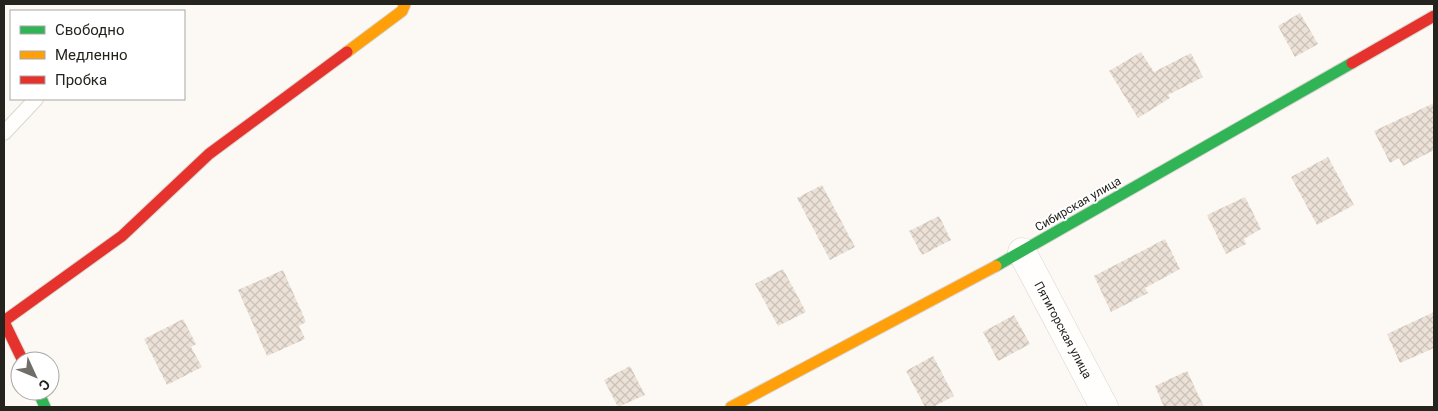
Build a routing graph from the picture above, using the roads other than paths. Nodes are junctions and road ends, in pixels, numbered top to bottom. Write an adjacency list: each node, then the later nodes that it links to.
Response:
1 (405, 4): 6 (street)
2 (1434, 16): 5 (street, Сибирская улица)
3 (35, 100): 4 (lane)
4 (4, 133)
5 (1022, 252): 8 (street, Сибирская улица); 9 (street, Пятигорская улица)
6 (5, 326): 7 (street)
7 (18, 351)
8 (731, 407)
9 (1104, 407)

